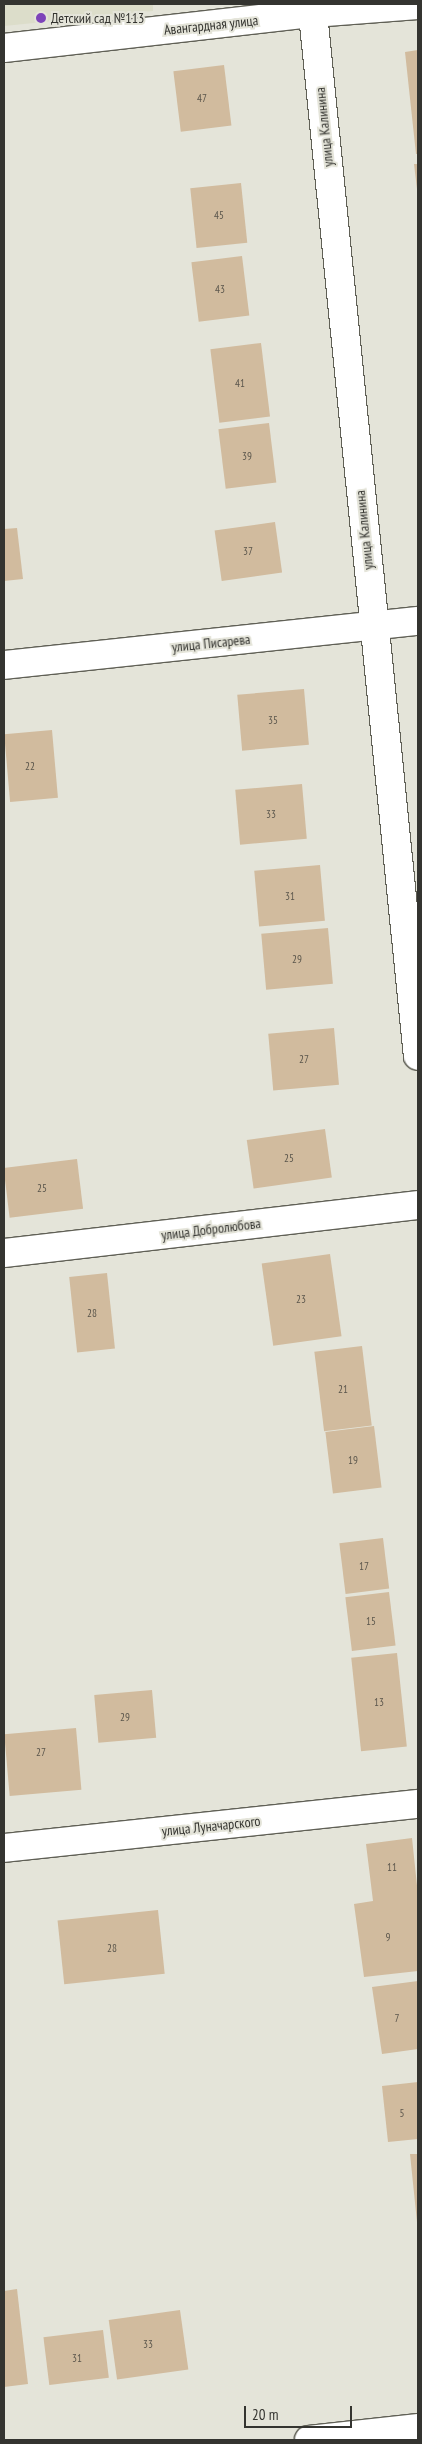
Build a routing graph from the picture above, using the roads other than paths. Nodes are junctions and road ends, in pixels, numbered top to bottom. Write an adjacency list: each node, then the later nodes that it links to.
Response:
1 (418, 5): 2 (street, Авангардная улица)
2 (313, 8): 3 (street, Авангардная улица); 5 (street, улица Калинина)
3 (4, 48)
4 (418, 621): 5 (street, улица Писарева)
5 (374, 626): 6 (street, улица Писарева); 7 (street, улица Калинина)
6 (4, 665)
7 (418, 1056)
8 (418, 1206): 9 (street, улица Добролюбова)
9 (4, 1253)
10 (418, 1804): 11 (street, улица Луначарского)
11 (4, 1848)
12 (418, 2428): 13 (street)
13 (309, 2440)

